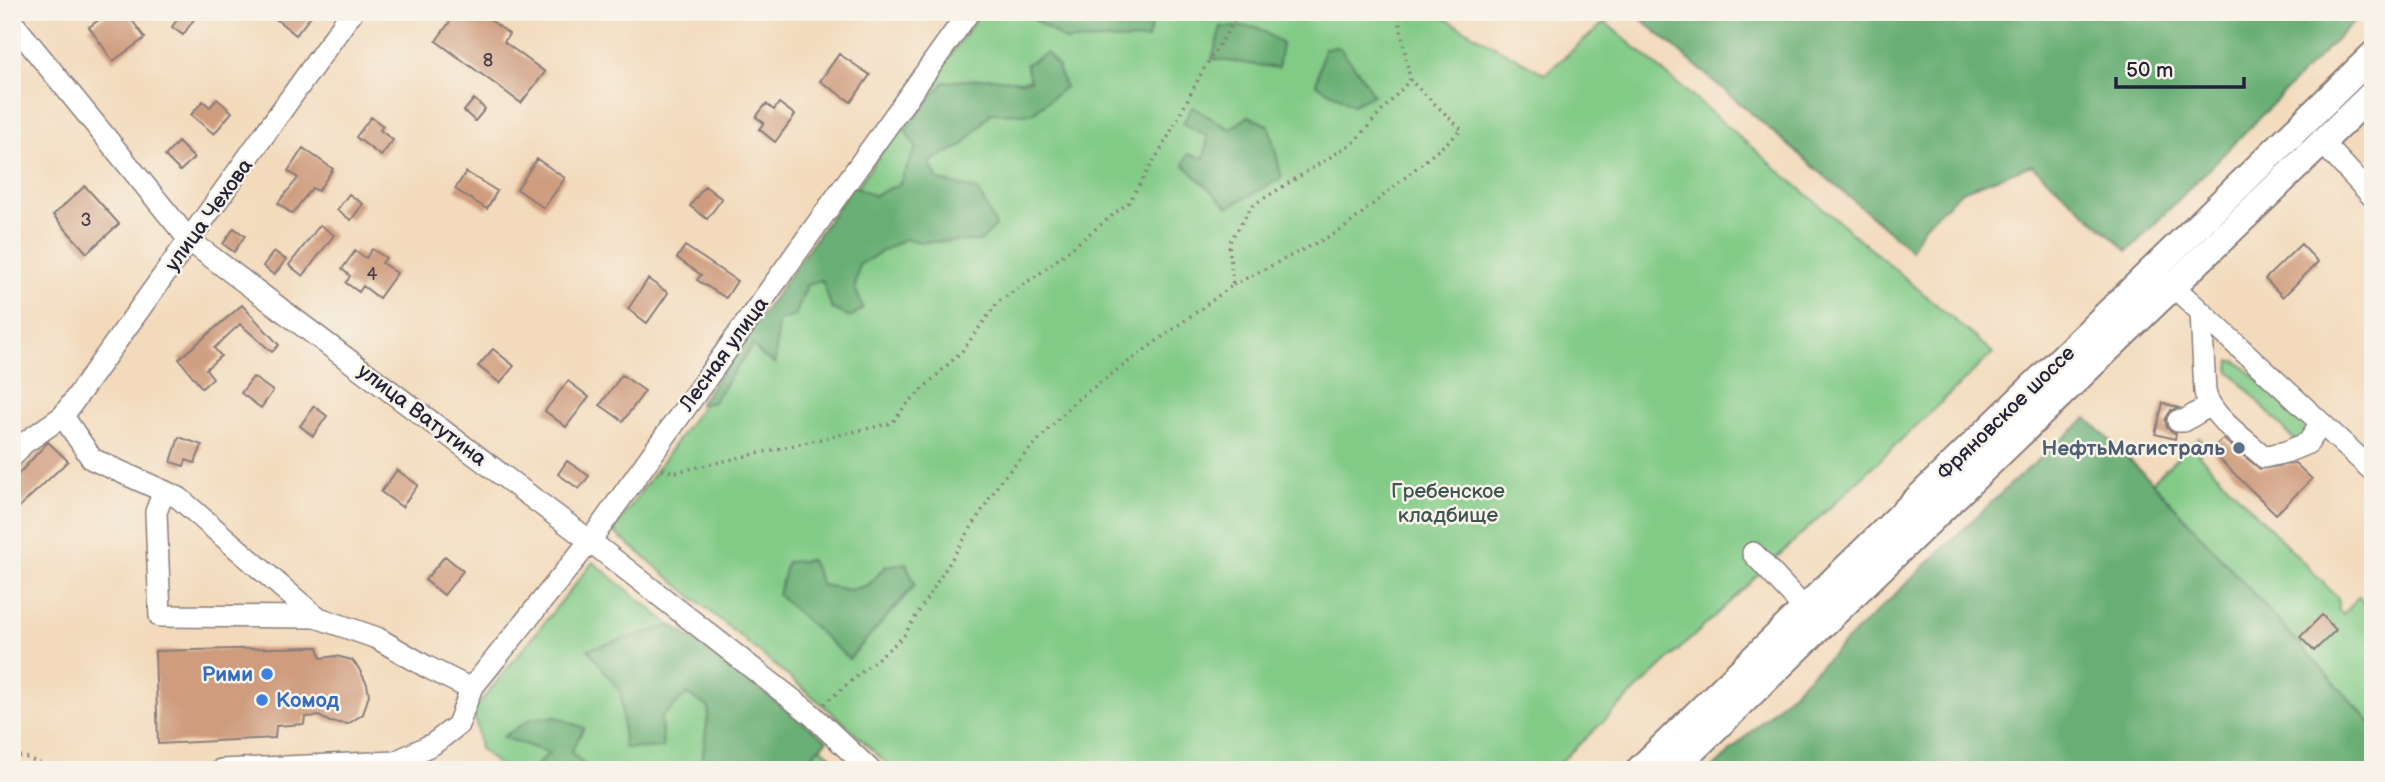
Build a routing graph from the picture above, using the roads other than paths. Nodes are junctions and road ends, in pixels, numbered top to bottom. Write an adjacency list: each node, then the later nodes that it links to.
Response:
1 (352, 12): 8 (street, улица Чехова)
2 (969, 12): 18 (street, Лесная улица)
3 (12, 22): 8 (street, улица Ватутина)
4 (2373, 55): 20 (main road, Фряновское шоссе)
5 (2373, 93): 6 (main road, Фряновское шоссе)
6 (2322, 142): 7 (street); 9 (main road, Фряновское шоссе)
7 (2373, 197)
8 (190, 241): 12 (street, улица Чехова); 18 (street, улица Ватутина)
9 (2174, 287): 10 (street); 26 (main road, Фряновское шоссе)
10 (2201, 312): 11 (street); 14 (street)
11 (2216, 412): 13 (street); 14 (street)
12 (63, 416): 15 (street, улица Чехова); 17 (street)
13 (2178, 421)
14 (2322, 424): 16 (street)
15 (14, 452)
16 (2373, 471)
17 (164, 491): 21 (street); 21 (street)
18 (590, 541): 22 (street, Лесная улица); 24 (street, улица Ватутина)
19 (1753, 553): 20 (street)
20 (1804, 608): 25 (main road, Фряновское шоссе)
21 (316, 617): 22 (street)
22 (471, 689): 23 (street, Лесная улица)
23 (221, 770)
24 (870, 770)
25 (1639, 770)
26 (1672, 770)

